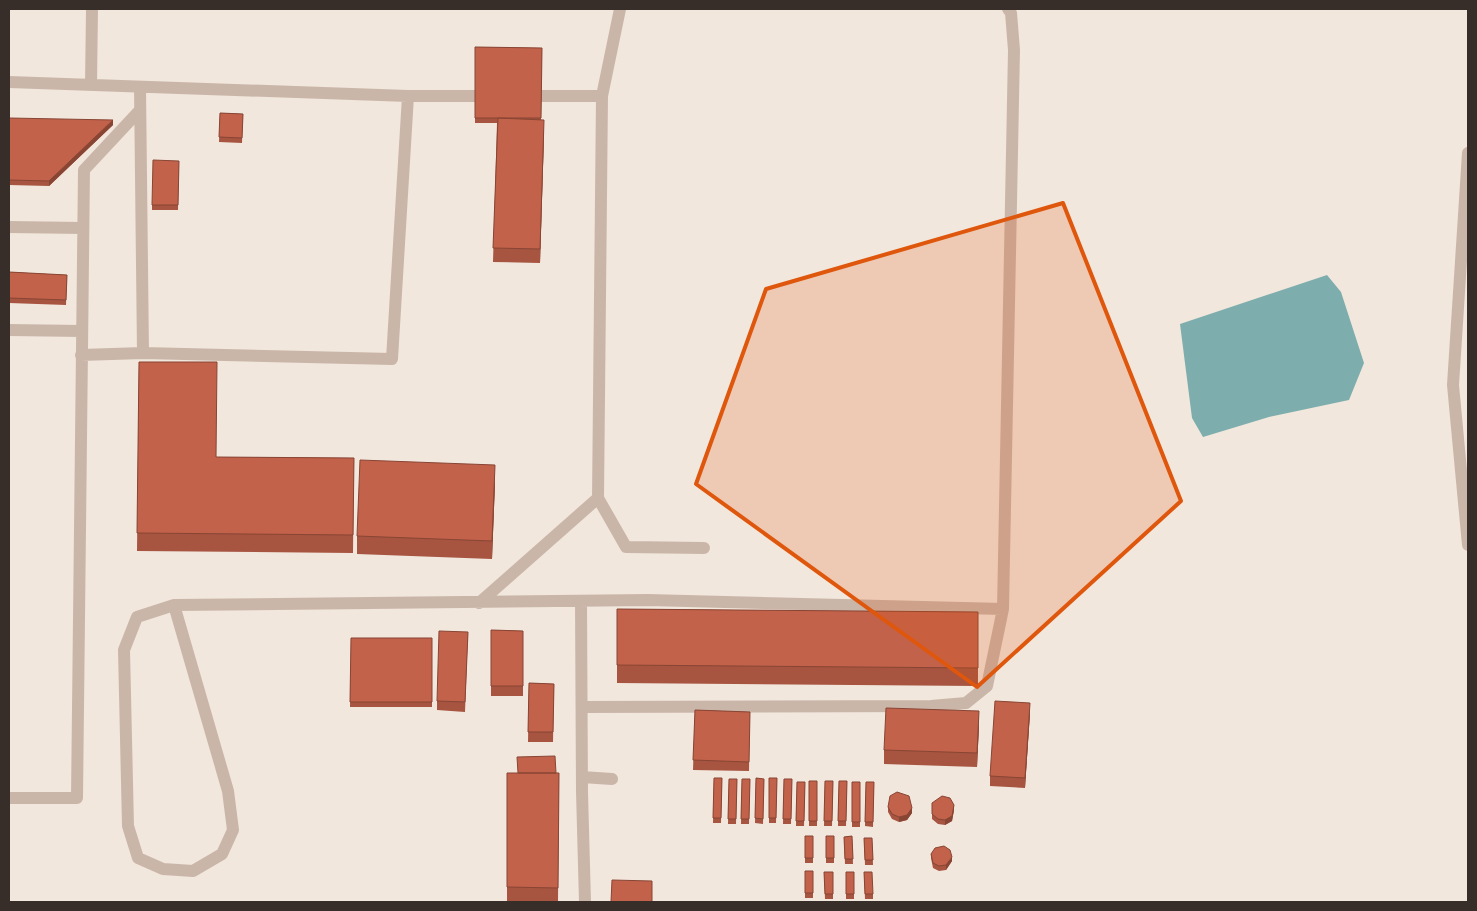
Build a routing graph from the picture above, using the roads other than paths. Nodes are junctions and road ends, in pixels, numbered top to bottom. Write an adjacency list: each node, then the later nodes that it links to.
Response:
1 (92, 9): 5 (street)
2 (620, 9): 8 (street)
3 (1008, 9): 23 (street)
4 (9, 82): 5 (street)
5 (91, 85): 6 (street)
6 (140, 87): 7 (street); 9 (street)
7 (408, 96): 8 (street); 15 (street)
8 (602, 96): 17 (street)
9 (140, 110): 12 (street); 15 (street)
10 (1468, 152): 18 (street)
11 (9, 227): 12 (street)
12 (83, 228): 14 (street)
13 (9, 330): 14 (street)
14 (82, 332): 16 (street)
15 (143, 353): 16 (street)
16 (81, 355): 27 (street)
17 (598, 498): 19 (street); 21 (street)
18 (1468, 545)
19 (704, 548)
20 (581, 601): 21 (street); 23 (street); 24 (street)
21 (479, 603): 22 (street)
22 (174, 605): 22 (street)
23 (1003, 609): 24 (street)
24 (582, 706): 25 (street)
25 (582, 777): 26 (street); 28 (street)
26 (612, 779)
27 (9, 798)
28 (585, 902)

